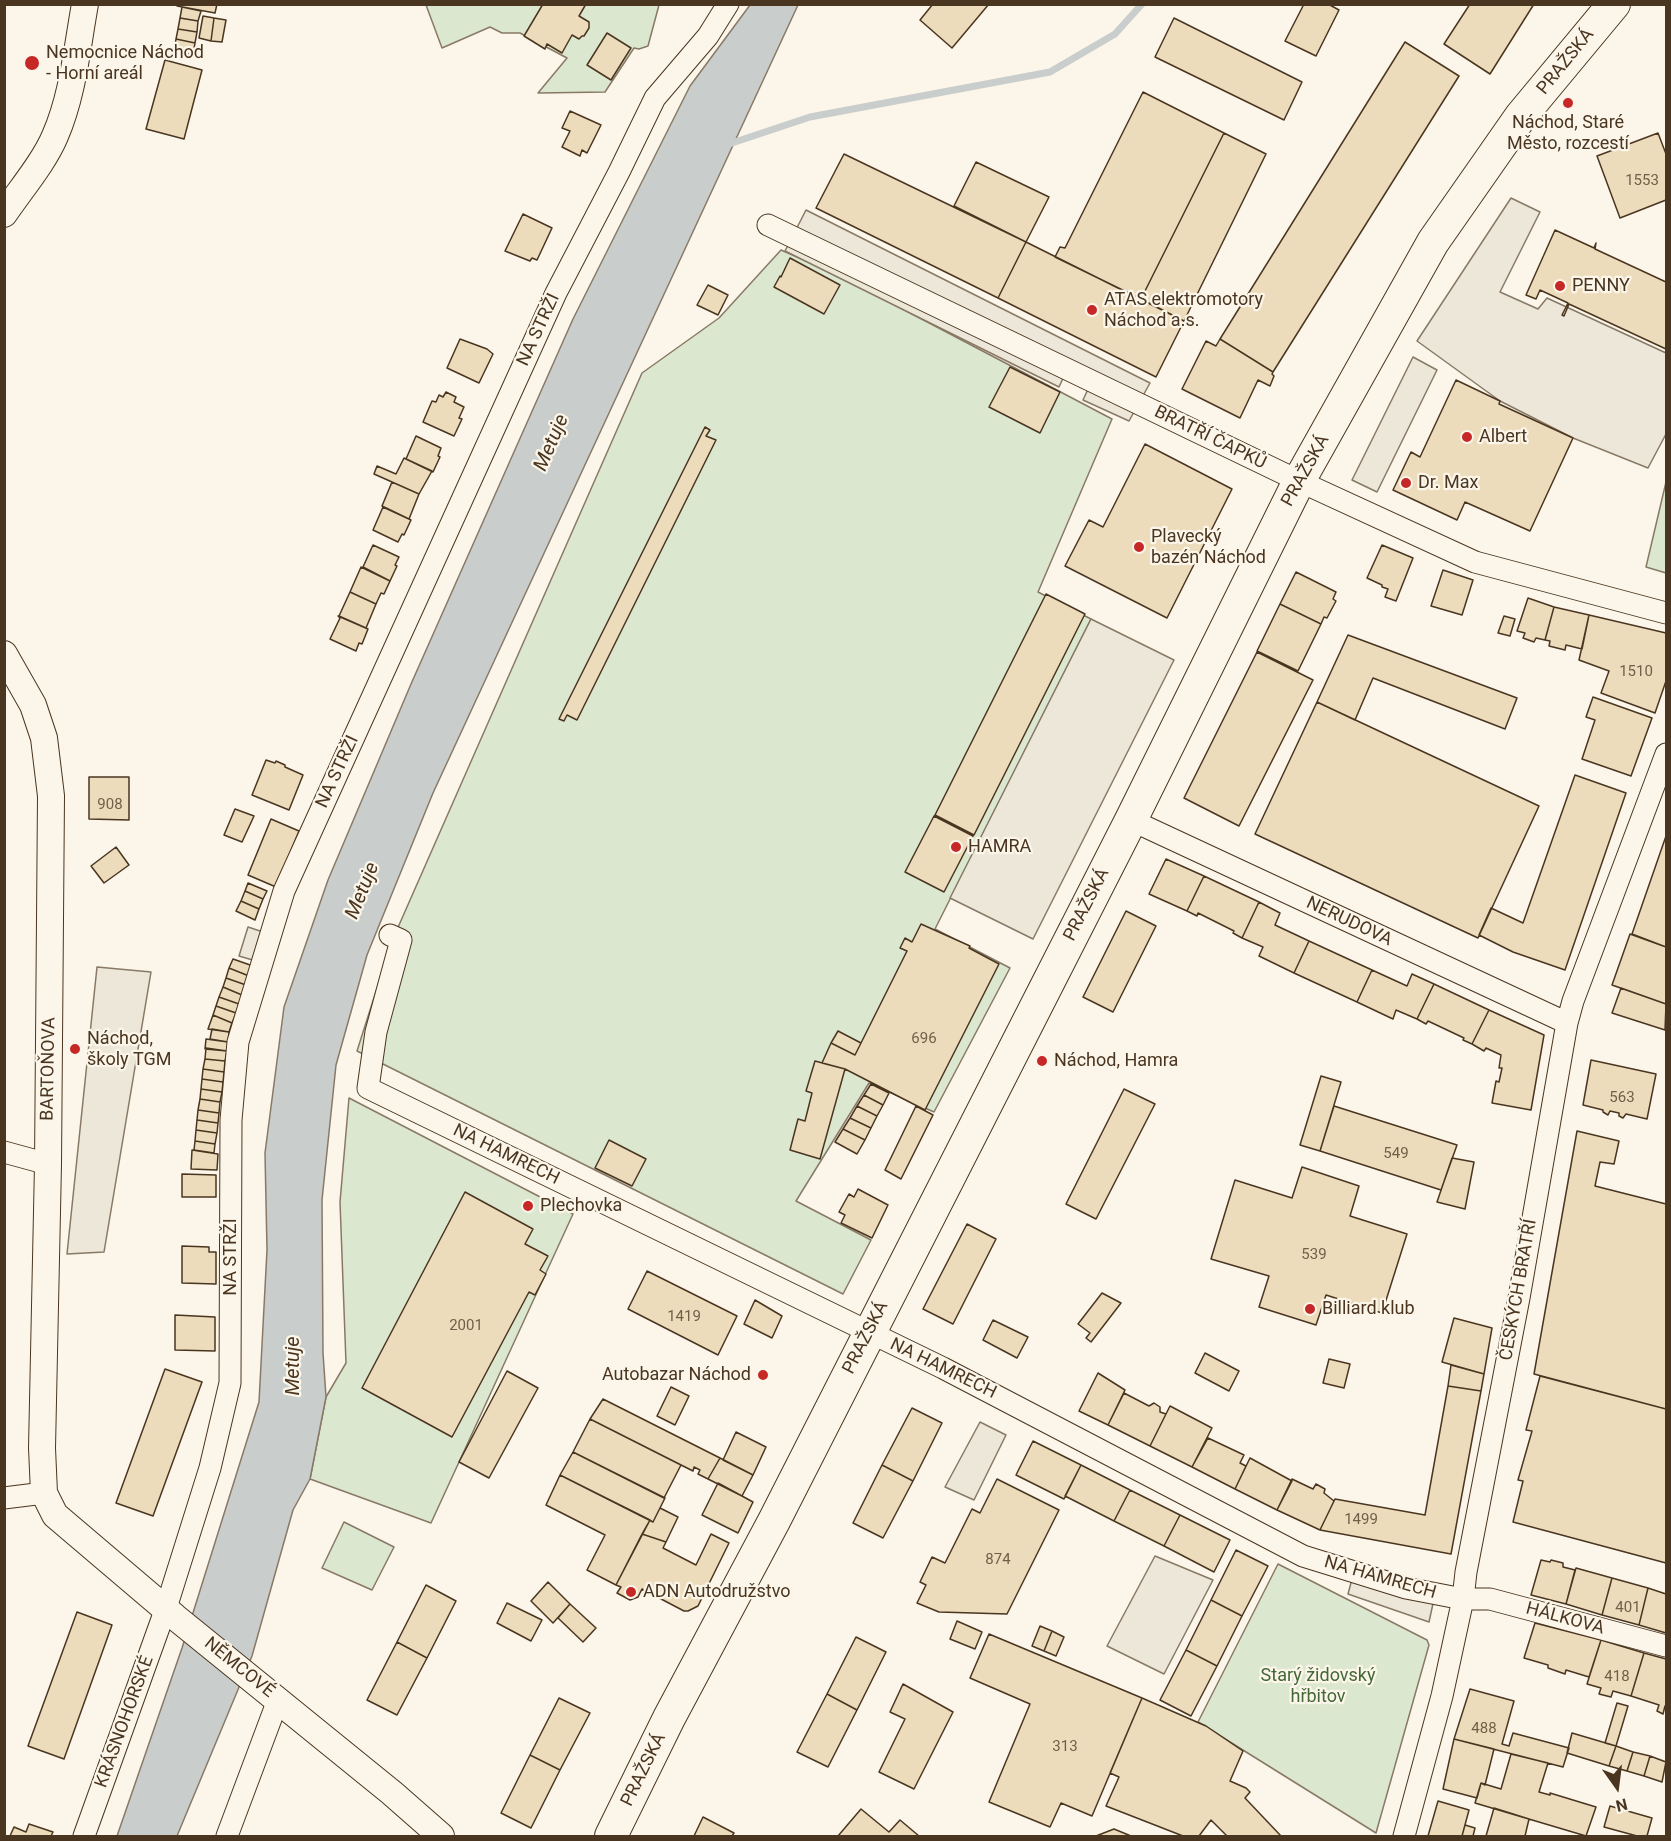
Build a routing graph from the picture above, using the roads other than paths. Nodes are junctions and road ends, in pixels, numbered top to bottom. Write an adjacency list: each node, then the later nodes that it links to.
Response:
1 (85, 4): 4 (street)
2 (728, 4): 19 (street, NA STRŽI)
3 (1614, 4): 6 (main road, PRAŽSKÁ)
4 (4, 214)
5 (768, 225): 6 (street, BRATŘÍ ČAPKŮ)
6 (1299, 481): 7 (street, BRATŘÍ ČAPKŮ); 10 (main road, PRAŽSKÁ)
7 (1666, 613)
8 (4, 654): 14 (street, BARTOŇOVA)
9 (1666, 754): 12 (street, ČESKÝCH BRATŘÍ)
10 (1131, 820): 12 (street, NERUDOVA); 15 (main road, PRAŽSKÁ)
11 (390, 934): 15 (street, NA HAMRECH)
12 (1567, 1023): 18 (street, ČESKÝCH BRATŘÍ)
13 (4, 1152): 14 (street)
14 (48, 1164): 16 (street, BARTOŇOVA)
15 (869, 1332): 18 (street, NA HAMRECH); 25 (main road, PRAŽSKÁ)
16 (44, 1493): 17 (street); 19 (street, NĚMCOVÉ)
17 (4, 1498)
18 (1463, 1599): 20 (street, HÁLKOVA); 26 (street, ČESKÝCH BRATŘÍ)
19 (171, 1613): 21 (street, NĚMCOVÉ); 22 (street, KRÁSNOHORSKÉ)
20 (1666, 1646)
21 (269, 1692): 23 (street); 24 (street, NĚMCOVÉ)
22 (84, 1836)
23 (226, 1836)
24 (441, 1836)
25 (610, 1836)
26 (1404, 1836)

